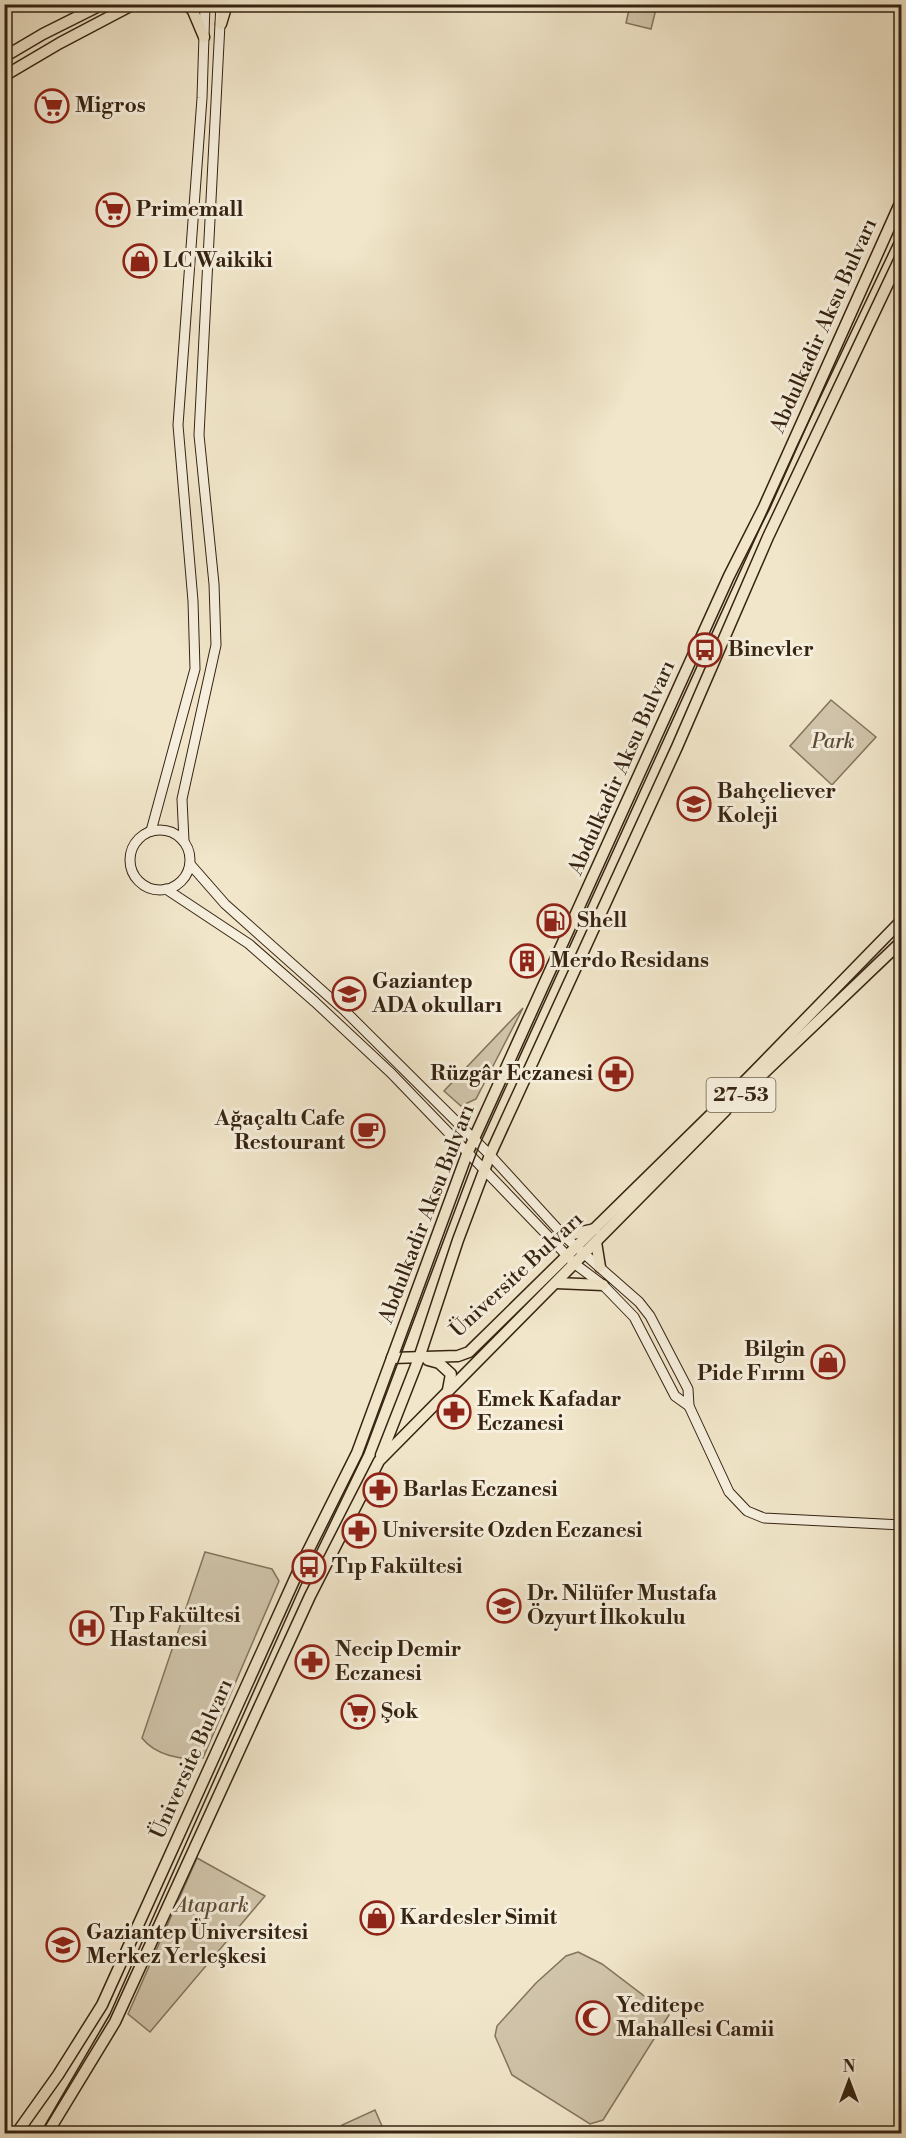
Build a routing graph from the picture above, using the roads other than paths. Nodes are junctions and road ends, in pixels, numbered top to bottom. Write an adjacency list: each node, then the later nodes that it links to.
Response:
1 (103, 4): 9 (main road)
2 (134, 4): 10 (main road)
3 (187, 4): 8 (main road)
4 (205, 4): 8 (main road)
5 (221, 4): 7 (main road)
6 (227, 4): 7 (main road)
7 (221, 24): 14 (main road)
8 (204, 37): 13 (main road)
9 (4, 57)
10 (4, 76)
11 (902, 199): 19 (main road, Abdulkadir Aksu Bulvarı)
12 (902, 254): 21 (main road)
13 (151, 831): 14 (main road); 16 (main road)
14 (184, 841): 15 (main road)
15 (190, 864): 16 (main road); 19 (main road)
16 (166, 889): 20 (main road)
17 (902, 920): 23 (main road, Üniversite Bulvarı)
18 (902, 941): 25 (main road, Üniversite Bulvarı / 27-53)
19 (473, 1140): 20 (main road, Abdulkadir Aksu Bulvarı); 21 (main road)
20 (467, 1154): 22 (main road); 31 (main road, Abdulkadir Aksu Bulvarı)
21 (490, 1155): 22 (main road); 24 (main road)
22 (483, 1170): 27 (main road); 32 (main road)
23 (595, 1229): 24 (main road); 26 (main road, Üniversite Bulvarı)
24 (564, 1236): 26 (main road)
25 (596, 1242): 26 (main road, Üniversite Bulvarı / 27-53); 28 (main road)
26 (582, 1250): 27 (main road, Üniversite Bulvarı / 27-53); 28 (main road)
27 (572, 1260): 29 (main road, Üniversite Bulvarı / 27-53); 30 (main road); 32 (main road, Üniversite Bulvarı)
28 (600, 1267): 34 (main road)
29 (556, 1283): 30 (main road); 33 (main road, Üniversite Bulvarı / 27-53)
30 (603, 1285): 34 (main road)
31 (392, 1358): 32 (main road, Üniversite Bulvarı); 37 (main road, Üniversite Bulvarı)
32 (419, 1358): 33 (main road); 35 (main road)
33 (447, 1393): 35 (main road, Üniversite Bulvarı / 27-53)
34 (690, 1406): 36 (main road)
35 (379, 1461): 38 (main road, Üniversite Bulvarı / 27-53)
36 (902, 1525)
37 (16, 2133)
38 (47, 2133)

